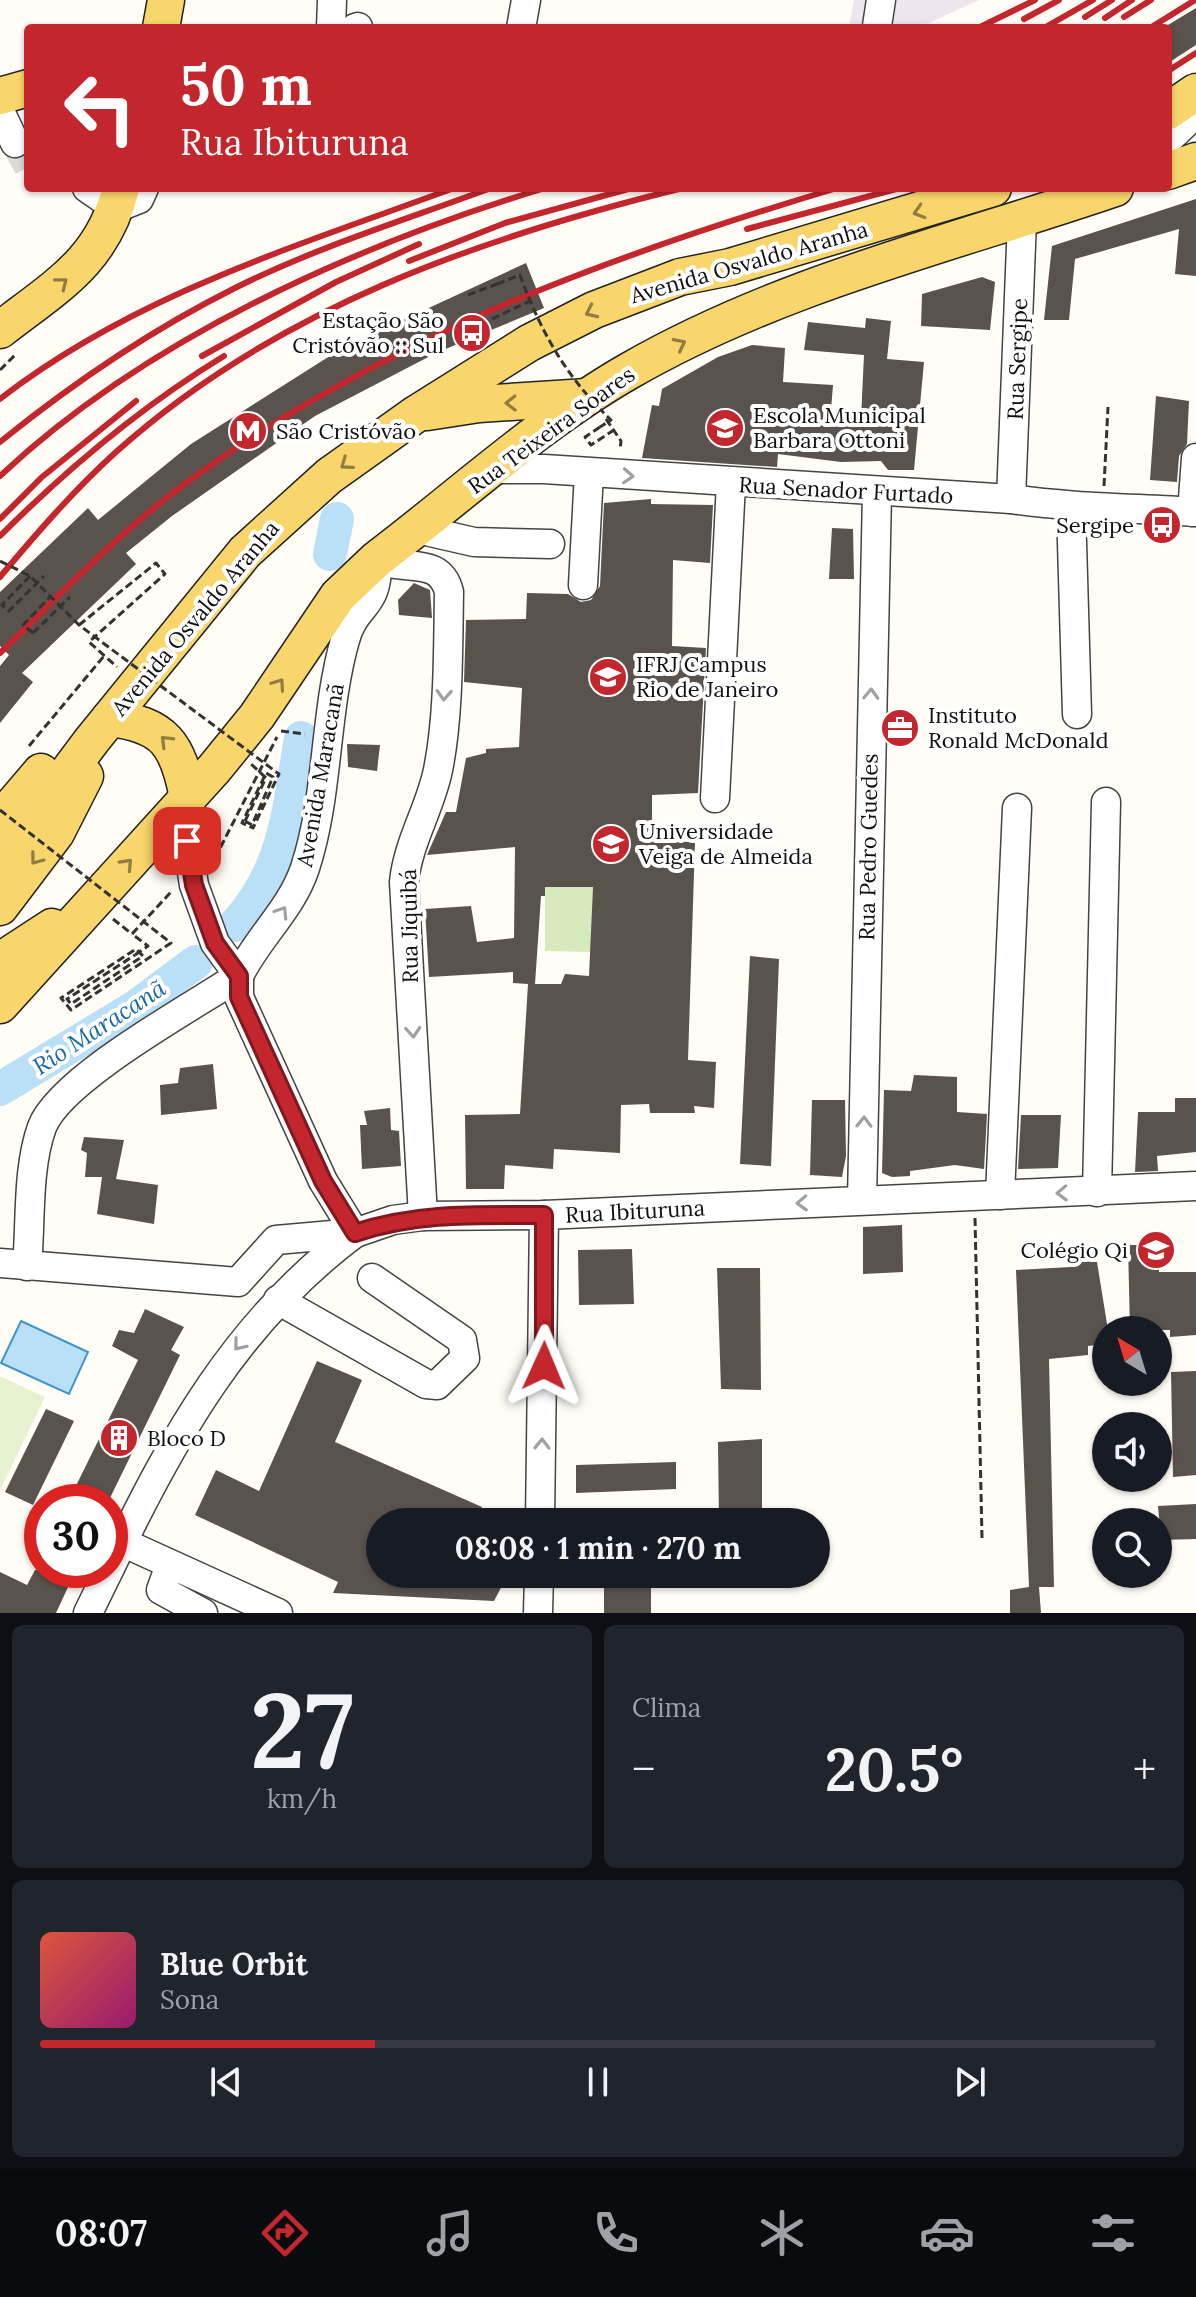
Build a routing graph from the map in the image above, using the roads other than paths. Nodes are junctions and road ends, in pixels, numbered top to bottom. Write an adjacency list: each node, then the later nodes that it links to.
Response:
1 (332, 0): 3 (street)
2 (526, 0): 4 (street)
3 (331, 24)
4 (522, 24)
5 (24, 89): 7 (main road)
6 (1196, 92): 8 (main road)
7 (0, 96)
8 (1172, 108)
9 (0, 111): 12 (street)
10 (1196, 113): 11 (street)
11 (1172, 136)
12 (15, 143)
13 (1196, 161): 14 (main road)
14 (1172, 170)
15 (980, 192): 21 (main road, Avenida Osvaldo Aranha, one-way to 21)
16 (1103, 192): 18 (main road, Rua Teixeira Soares)
17 (117, 193): 19 (main road, one-way to 17)
18 (1022, 220): 20 (main road, Rua Teixeira Soares, one-way to 18); 27 (street, Rua Sergipe)
19 (0, 330)
20 (589, 397): 21 (main road, one-way to 21); 24 (main road, Rua Teixeira Soares)
21 (416, 414): 37 (main road, Avenida Osvaldo Aranha, one-way to 37)
22 (1196, 458): 29 (street)
23 (590, 459): 24 (street, Rua Senador Furtado); 25 (street, Rua Senador Furtado, one-way to 25); 34 (street)
24 (495, 469): 30 (main road, Rua Teixeira Soares)
25 (731, 483): 26 (street, Rua Senador Furtado); 39 (street)
26 (877, 493): 27 (street, Rua Senador Furtado); 51 (street, Rua Pedro Guedes, one-way to 26)
27 (1011, 499): 28 (street, Rua Senador Furtado)
28 (1071, 508): 29 (street, Rua Senador Furtado); 36 (street)
29 (1194, 512)
30 (417, 529): 31 (street); 32 (main road, Rua Teixeira Soares)
31 (550, 544)
32 (377, 559): 33 (street, Rua Jiquibá); 35 (street, Avenida Maracanã); 38 (main road, Rua Teixeira Soares, one-way to 32)
33 (417, 566): 35 (street); 53 (street, Rua Jiquibá, one-way to 53)
34 (583, 585)
35 (362, 612): 46 (street, Avenida Maracanã, one-way to 35)
36 (1077, 714)
37 (101, 729): 38 (main road, one-way to 37); 42 (main road, Avenida Osvaldo Aranha); 42 (main road); 44 (main road, one-way to 44)
38 (188, 798): 43 (main road, Rua Teixeira Soares, one-way to 38); 46 (street)
39 (715, 798)
40 (1106, 802): 49 (street)
41 (1017, 808): 50 (street)
42 (2, 845)
43 (92, 902): 45 (main road); 47 (main road)
44 (0, 907)
45 (0, 961)
46 (239, 976): 54 (street); 55 (street, Avenida Maracanã)
47 (0, 1005)
48 (1196, 1186): 49 (street, Rua Ibituruna)
49 (1097, 1192): 50 (street, Rua Ibituruna, one-way to 50)
50 (987, 1195): 51 (street, Rua Ibituruna)
51 (862, 1200): 52 (street, Rua Ibituruna, one-way to 52)
52 (544, 1215): 53 (street, Rua Ibituruna); 58 (street, one-way to 52)
53 (423, 1216): 54 (street, Rua Ibituruna)
54 (355, 1233): 55 (street, Rua Ibituruna); 57 (street)
55 (14, 1265)
56 (372, 1278): 57 (street)
57 (278, 1300): 59 (street, one-way to 59)
58 (540, 1508)
59 (128, 1534)
60 (128, 1561): 61 (street)
61 (170, 1565): 65 (street); 66 (street)
62 (102, 1588): 64 (street)
63 (539, 1588): 67 (street)
64 (91, 1612)
65 (200, 1612)
66 (278, 1613)
67 (538, 1613)

